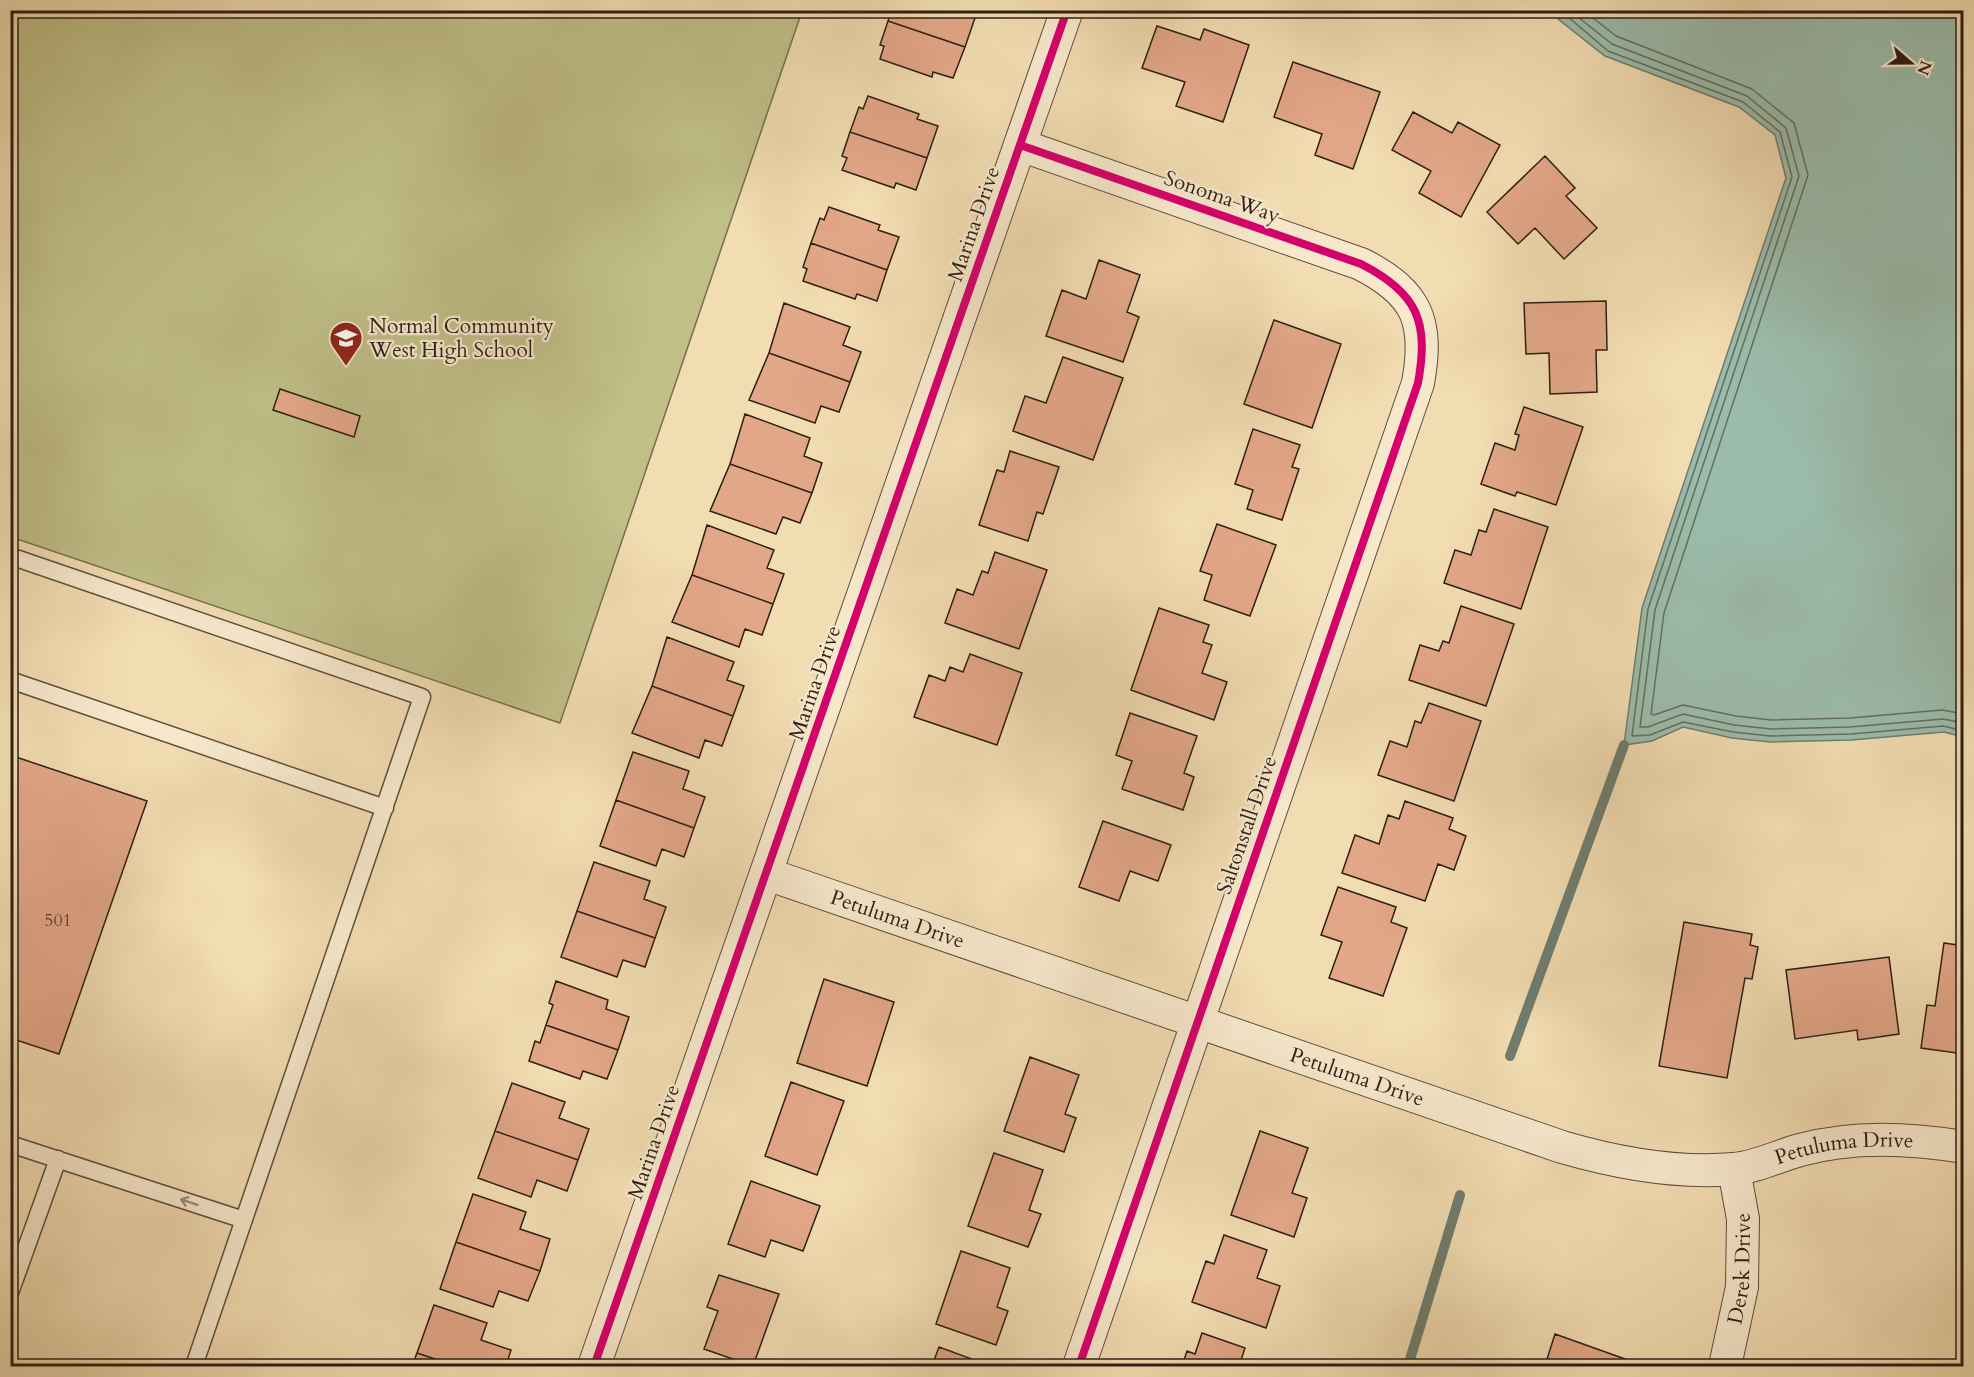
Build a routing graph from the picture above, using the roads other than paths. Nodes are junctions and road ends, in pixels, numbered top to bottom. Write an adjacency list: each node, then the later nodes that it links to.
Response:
1 (1067, 10): 2 (street, Marina Drive)
2 (1020, 145): 3 (street, Sonoma Way); 7 (street, Marina Drive)
3 (1406, 295): 8 (street, Saltonstall Drive)
4 (10, 556): 6 (lane)
5 (10, 680): 6 (lane)
6 (385, 808): 13 (lane)
7 (768, 874): 8 (street, Petuluma Drive); 16 (street, Marina Drive)
8 (1199, 1021): 12 (street, Petuluma Drive); 17 (street, Saltonstall Drive)
9 (10, 1144): 11 (lane)
10 (1964, 1148): 12 (street, Petuluma Drive)
11 (58, 1159): 13 (lane, one-way to 11); 14 (lane)
12 (1734, 1169): 18 (street, Derek Drive)
13 (244, 1220): 15 (lane)
14 (10, 1293)
15 (194, 1366)
16 (594, 1366)
17 (1079, 1366)
18 (1725, 1366)

